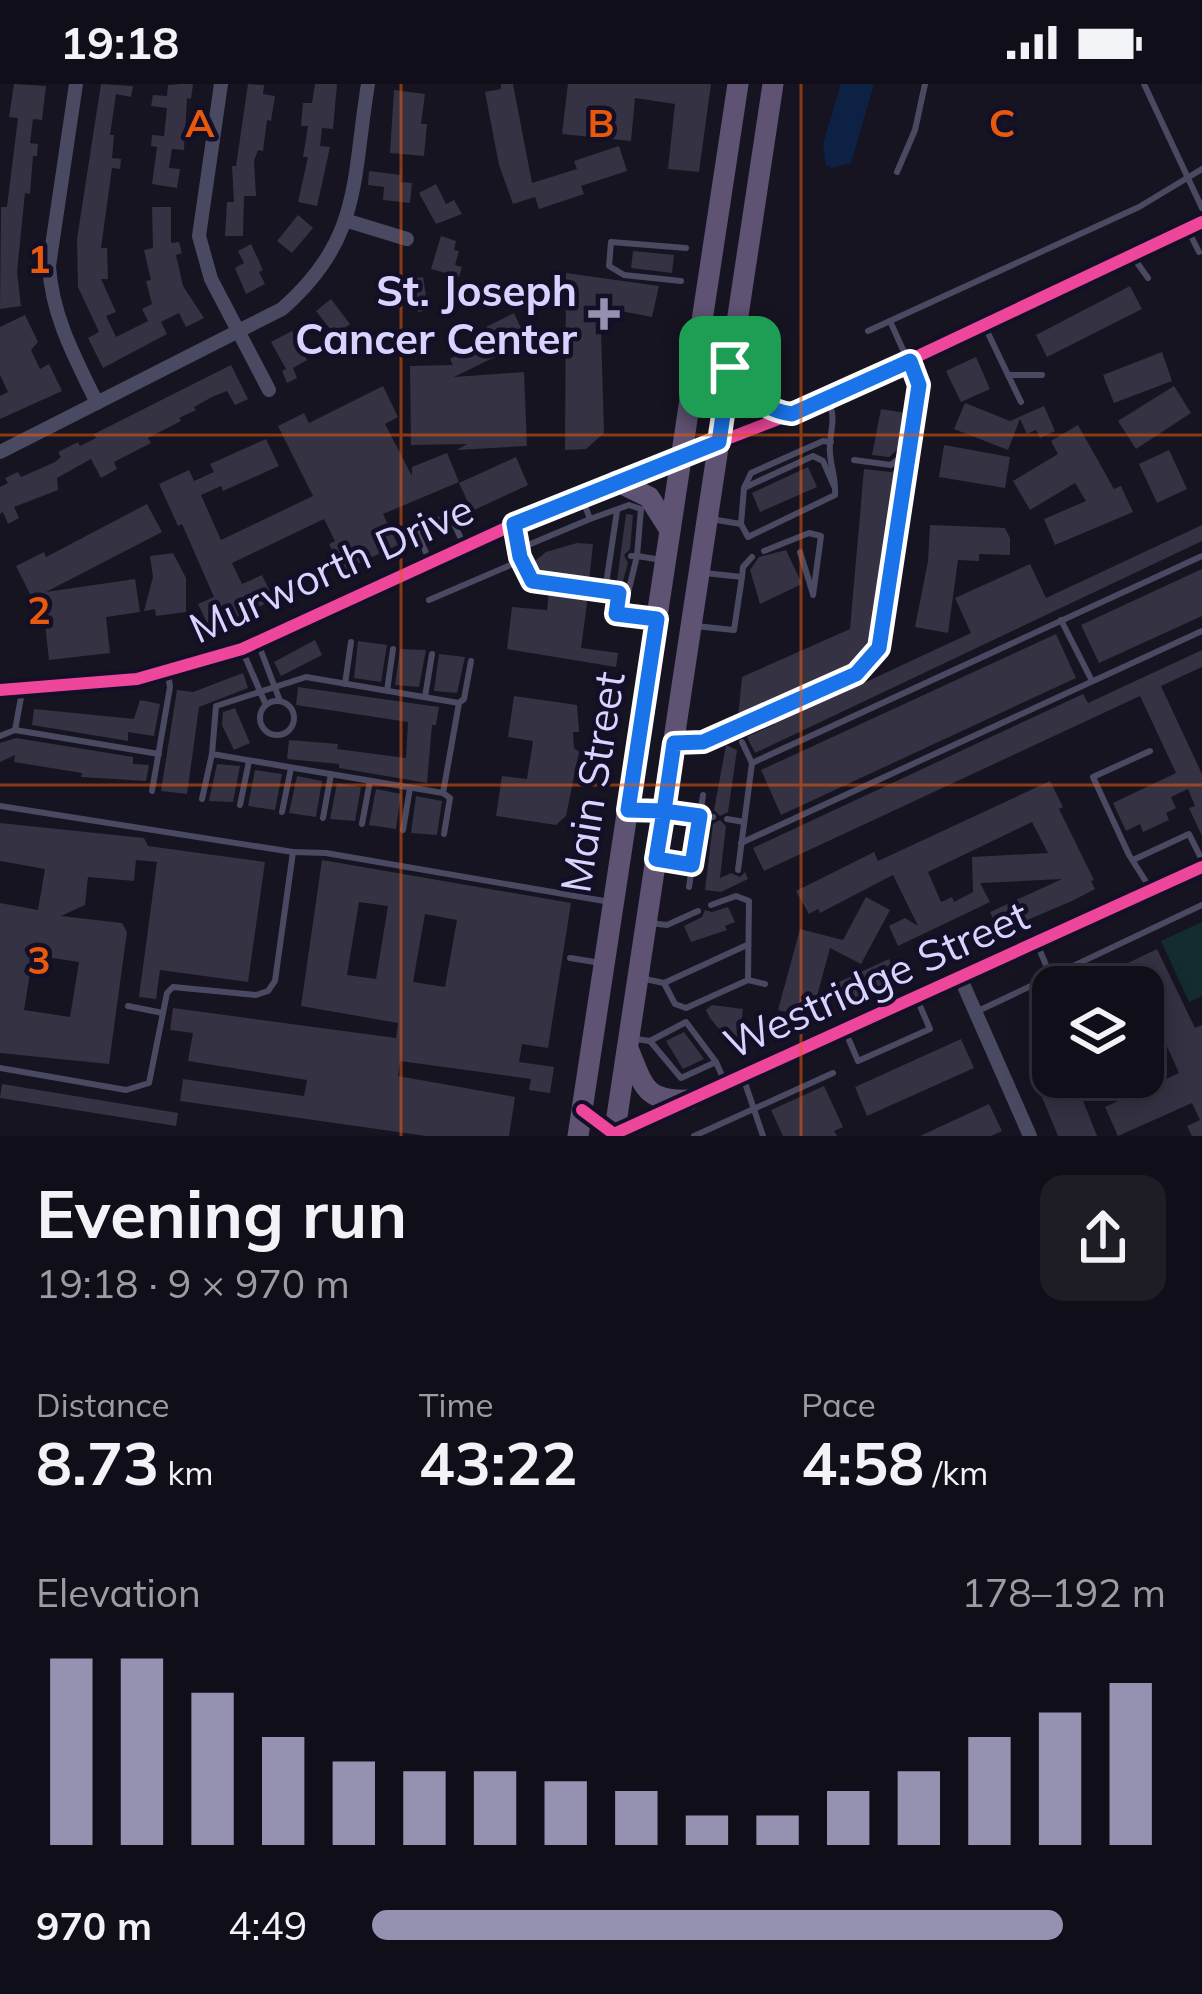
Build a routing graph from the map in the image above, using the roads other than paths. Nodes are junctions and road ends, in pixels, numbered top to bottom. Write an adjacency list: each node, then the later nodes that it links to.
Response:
1 (76, 84): 31 (street)
2 (221, 84): 23 (street)
3 (368, 84): 12 (street)
4 (738, 84): 37 (main road, Main Street)
5 (773, 84): 25 (main road, Main Street)
6 (925, 84): 9 (lane)
7 (1144, 84): 10 (lane)
8 (1202, 170): 10 (lane)
9 (897, 172)
10 (1187, 176): 11 (lane); 20 (lane)
11 (1202, 208)
12 (348, 221): 14 (street); 23 (street)
13 (1195, 225): 16 (lane); 17 (street, Murworth Drive)
14 (407, 239)
15 (686, 248): 19 (lane)
16 (1199, 252)
17 (1133, 257): 18 (lane); 21 (street, Murworth Drive)
18 (1148, 278)
19 (681, 281)
20 (890, 321): 22 (lane); 24 (lane)
21 (985, 326): 24 (street, Murworth Drive); 27 (lane)
22 (868, 331)
23 (239, 332): 28 (street); 31 (street)
24 (910, 361): 29 (street, Murworth Drive); 35 (lane)
25 (730, 367): 32 (main road); 33 (main road, Main Street)
26 (1042, 374): 27 (lane)
27 (1009, 375): 30 (lane)
28 (269, 390)
29 (827, 399): 32 (street, Murworth Drive); 34 (lane)
30 (1021, 401)
31 (97, 403): 36 (street)
32 (792, 414): 33 (street, Murworth Drive)
33 (719, 442): 37 (street, Murworth Drive); 45 (main road, Main Street)
34 (831, 442): 40 (lane); 41 (lane)
35 (909, 451): 38 (lane); 90 (lane)
36 (0, 452)
37 (681, 458): 39 (street, Murworth Drive); 48 (main road, Main Street)
38 (854, 460)
39 (616, 481): 42 (street, Murworth Drive); 48 (main road)
40 (744, 488): 41 (lane); 47 (lane)
41 (835, 490): 47 (lane)
42 (581, 495): 44 (lane); 46 (street, Murworth Drive)
43 (617, 510): 44 (lane); 53 (lane); 59 (lane)
44 (590, 519): 50 (lane)
45 (707, 519): 47 (lane); 61 (main road, Main Street)
46 (514, 524): 49 (street, Murworth Drive); 50 (lane)
47 (741, 524)
48 (670, 530): 57 (main road, Main Street)
49 (465, 546): 58 (street, Murworth Drive); 58 (lane)
50 (521, 548): 56 (lane)
51 (764, 551): 52 (lane)
52 (800, 552)
53 (634, 556): 57 (lane); 64 (lane)
54 (1202, 556): 67 (lane)
55 (752, 557): 62 (lane)
56 (522, 560): 63 (lane); 65 (lane)
57 (666, 560): 66 (main road, Main Street)
58 (430, 562): 71 (street, Murworth Drive)
59 (608, 568): 60 (lane); 63 (lane)
60 (618, 569)
61 (699, 572): 62 (lane); 68 (main road, Main Street)
62 (742, 577): 68 (lane)
63 (604, 591): 64 (lane)
64 (619, 593): 66 (lane)
65 (429, 600)
66 (657, 619): 106 (main road, Main Street)
67 (1061, 620): 76 (lane); 95 (lane)
68 (691, 626): 90 (main road, Main Street)
69 (1202, 631): 76 (lane)
70 (352, 642): 77 (lane)
71 (250, 645): 75 (street, Murworth Drive); 78 (lane); 81 (lane)
72 (393, 649): 82 (lane)
73 (432, 654): 83 (lane)
74 (471, 661): 85 (lane)
75 (168, 673): 79 (street, Murworth Drive); 92 (lane)
76 (1092, 681): 117 (lane)
77 (345, 684): 78 (lane); 82 (lane)
78 (276, 685): 81 (lane); 84 (lane)
79 (23, 688): 80 (street, Murworth Drive); 87 (lane)
80 (0, 690)
81 (259, 691): 86 (lane); 93 (lane)
82 (387, 691): 83 (lane)
83 (425, 697): 85 (lane)
84 (280, 701): 86 (lane); 86 (lane)
85 (459, 703): 101 (lane)
86 (266, 705)
87 (15, 730): 88 (lane); 92 (lane)
88 (0, 736)
89 (742, 742): 95 (lane)
90 (674, 743): 107 (main road, Main Street)
91 (1150, 751): 120 (lane)
92 (159, 754): 100 (lane)
93 (212, 754): 94 (lane); 103 (lane)
94 (249, 760): 96 (lane); 104 (lane)
95 (752, 763): 113 (lane)
96 (291, 768): 97 (lane); 108 (lane)
97 (331, 774): 98 (lane); 110 (lane)
98 (370, 781): 99 (lane); 114 (lane)
99 (410, 788): 101 (lane); 115 (lane)
100 (152, 791)
101 (443, 793): 116 (lane)
102 (703, 794): 109 (lane)
103 (202, 799)
104 (241, 805)
105 (0, 806): 118 (lane)
106 (628, 810): 107 (main road); 126 (main road, Main Street)
107 (664, 811): 109 (lane); 119 (main road, Main Street)
108 (283, 812)
109 (700, 816): 111 (lane); 122 (lane)
110 (323, 818)
111 (713, 818)
112 (727, 819): 113 (lane)
113 (744, 822): 117 (lane)
114 (362, 824)
115 (403, 830)
116 (444, 834)
117 (741, 842): 123 (lane)
118 (293, 852): 126 (lane); 146 (lane)
119 (656, 859): 122 (lane); 130 (main road, Main Street)
120 (1135, 859): 121 (lane); 125 (lane)
121 (1202, 863): 125 (street, Westridge Street)
122 (692, 865): 124 (lane)
123 (737, 870)
124 (688, 887)
125 (1151, 890): 131 (street, Westridge Street)
126 (614, 902): 134 (main road, Main Street)
127 (711, 905): 132 (lane)
128 (1202, 905): 136 (lane)
129 (698, 911): 130 (lane)
130 (646, 923): 138 (main road, Main Street)
131 (1036, 942): 135 (lane); 137 (street, Westridge Street)
132 (747, 945): 139 (lane); 140 (lane)
133 (570, 958): 134 (lane)
134 (604, 964): 155 (main road, Main Street)
135 (1047, 966)
136 (1072, 966)
137 (960, 977): 143 (street, Westridge Street); 145 (street)
138 (638, 978): 140 (lane); 148 (main road, Main Street)
139 (748, 980): 140 (lane); 141 (lane)
140 (664, 982)
141 (765, 983)
142 (1032, 985): 145 (lane)
143 (916, 997): 147 (street, Westridge Street); 147 (lane)
144 (128, 1006): 146 (lane)
145 (976, 1012): 160 (street)
146 (163, 1013): 150 (lane)
147 (845, 1029): 152 (street, Westridge Street)
148 (635, 1042): 149 (lane); 149 (lane); 153 (main road); 156 (main road, Main Street)
149 (716, 1062): 152 (lane)
150 (0, 1068)
151 (833, 1073): 154 (lane)
152 (734, 1080): 153 (street, Westridge Street); 154 (lane)
153 (689, 1100): 156 (street, Westridge Street)
154 (752, 1109): 158 (lane); 159 (lane)
155 (582, 1110): 156 (street); 157 (main road, Main Street)
156 (614, 1135)
157 (578, 1136)
158 (694, 1136)
159 (764, 1136)
160 (1030, 1136)

